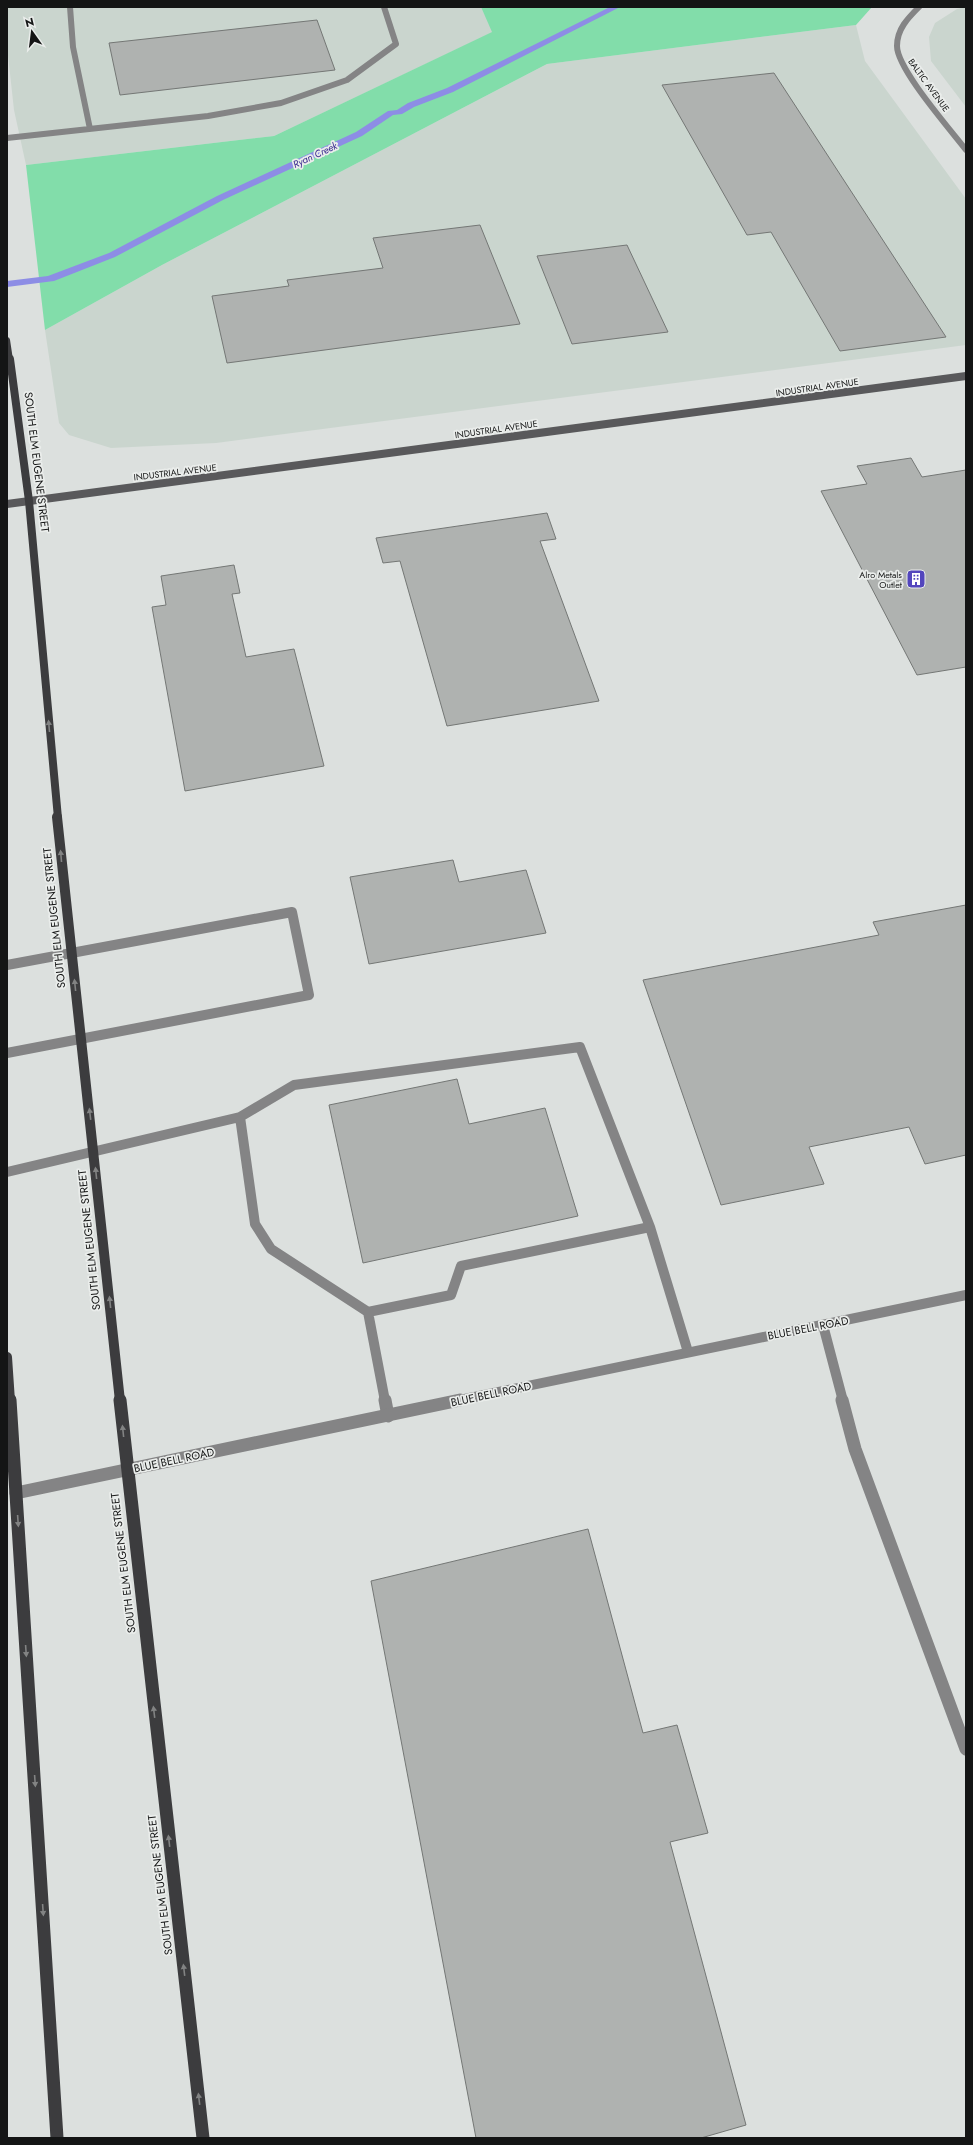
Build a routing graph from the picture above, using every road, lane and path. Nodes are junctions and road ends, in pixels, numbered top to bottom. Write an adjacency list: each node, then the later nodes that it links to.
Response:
1 (70, 7): 4 (street)
2 (384, 7): 4 (street)
3 (919, 7): 6 (street, BALTIC AVENUE)
4 (90, 129): 5 (street)
5 (7, 138)
6 (966, 150)
7 (7, 340): 9 (main road, SOUTH ELM EUGENE STREET)
8 (966, 376): 9 (main road, INDUSTRIAL AVENUE)
9 (29, 501): 10 (main road, INDUSTRIAL AVENUE); 11 (main road, SOUTH ELM EUGENE STREET, one-way to 9)
10 (7, 504)
11 (71, 952): 12 (street); 13 (main road, SOUTH ELM EUGENE STREET, one-way to 11); 13 (street)
12 (7, 965)
13 (81, 1038): 14 (street); 16 (main road, SOUTH ELM EUGENE STREET, one-way to 13)
14 (7, 1053)
15 (240, 1118): 16 (street); 18 (street); 20 (street)
16 (94, 1153): 17 (street); 25 (main road, SOUTH ELM EUGENE STREET, one-way to 16)
17 (7, 1172)
18 (650, 1227): 20 (street); 22 (street)
19 (966, 1295): 21 (street, BLUE BELL ROAD)
20 (368, 1312): 24 (street)
21 (823, 1325): 22 (street, BLUE BELL ROAD); 27 (street)
22 (688, 1352): 24 (street, BLUE BELL ROAD)
23 (7, 1356): 26 (main road)
24 (388, 1416): 25 (street, BLUE BELL ROAD)
25 (127, 1470): 26 (street, BLUE BELL ROAD); 29 (main road, SOUTH ELM EUGENE STREET, one-way to 25)
26 (16, 1492): 28 (main road, one-way to 28)
27 (966, 1750)
28 (57, 2138)
29 (203, 2138)

